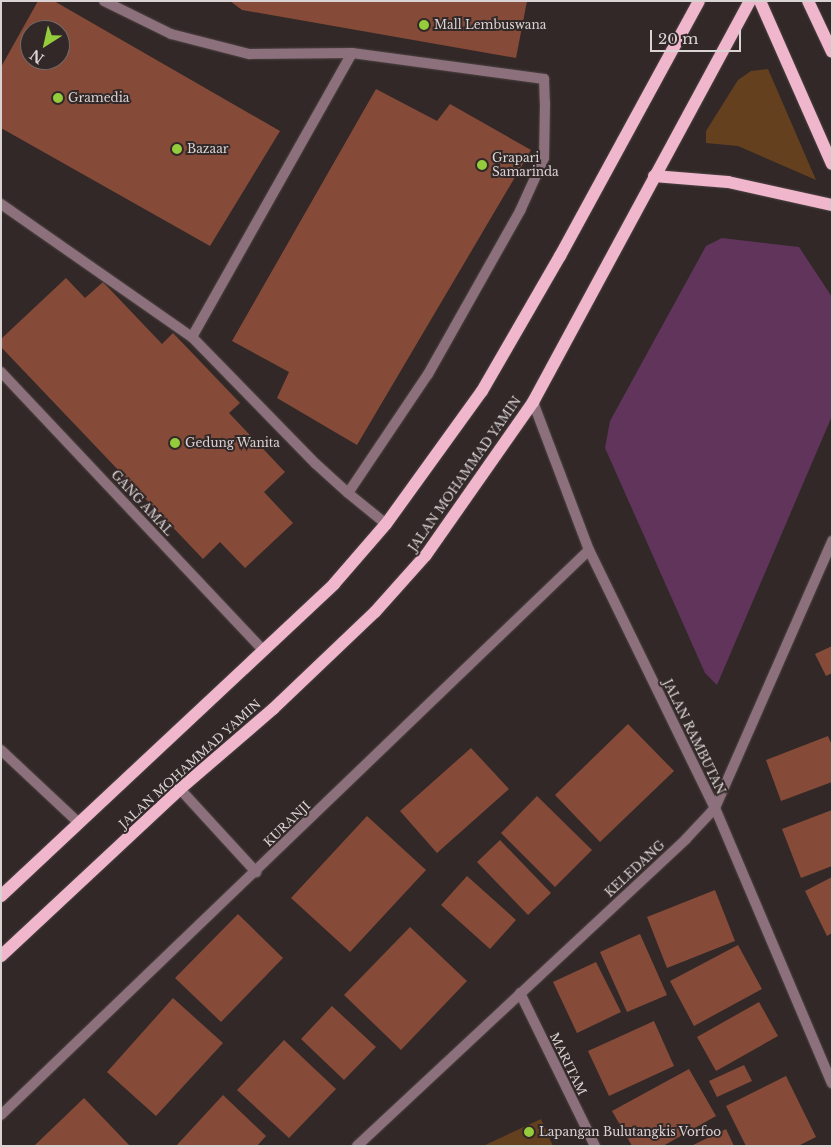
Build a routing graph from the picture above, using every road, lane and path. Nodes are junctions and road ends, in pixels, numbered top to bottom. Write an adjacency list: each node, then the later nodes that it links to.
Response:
1 (104, 1): 7 (street)
2 (699, 1): 16 (main road)
3 (750, 1): 9 (main road, JALAN MOHAMMAD YAMIN)
4 (760, 1): 8 (main road)
5 (808, 1): 6 (main road)
6 (832, 52)
7 (352, 53): 12 (street); 15 (street)
8 (832, 164)
9 (654, 176): 11 (main road); 14 (main road, JALAN MOHAMMAD YAMIN)
10 (1, 204): 12 (street)
11 (832, 205)
12 (192, 337): 15 (street)
13 (1, 372): 19 (street, GANG AMAL)
14 (533, 402): 18 (street, JALAN RAMBUTAN); 21 (main road, JALAN MOHAMMAD YAMIN)
15 (348, 493): 16 (street)
16 (386, 524): 19 (main road)
17 (832, 541): 22 (street, KELEDANG)
18 (589, 550): 22 (street, JALAN RAMBUTAN); 24 (street, KURANJI)
19 (264, 651): 23 (main road)
20 (1, 750): 23 (street)
21 (180, 789): 24 (street); 26 (main road, JALAN MOHAMMAD YAMIN)
22 (714, 808): 27 (street, KELEDANG); 28 (street, JALAN RAMBUTAN)
23 (79, 823): 25 (main road)
24 (256, 872): 29 (street, KURANJI)
25 (1, 896)
26 (1, 956)
27 (520, 994): 30 (street, KELEDANG); 31 (street, MARITAM)
28 (832, 1083)
29 (1, 1115)
30 (357, 1146)
31 (595, 1146)

